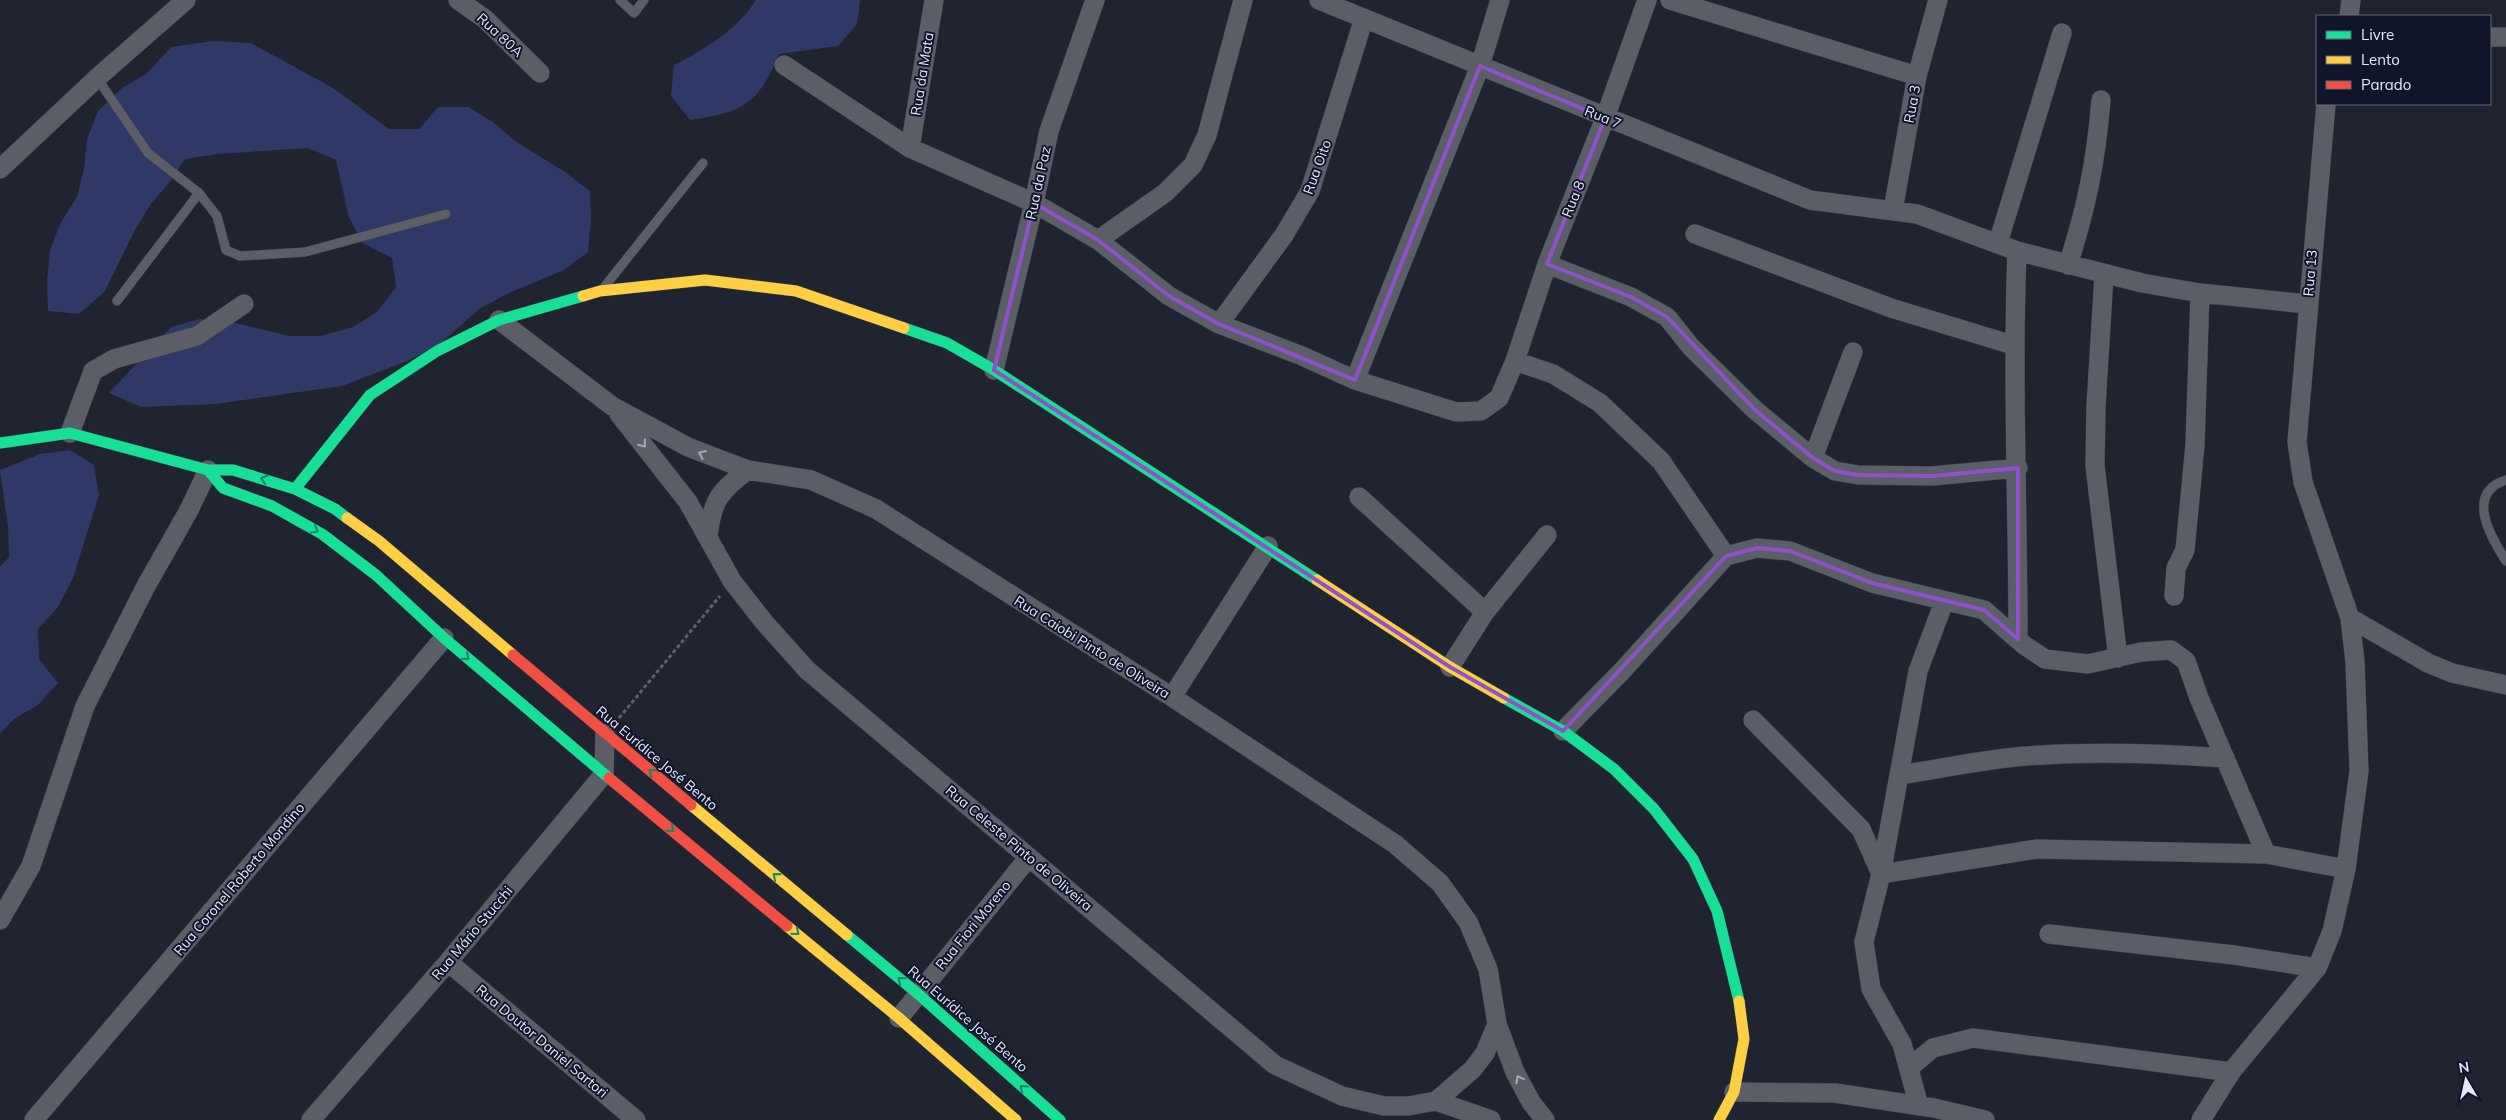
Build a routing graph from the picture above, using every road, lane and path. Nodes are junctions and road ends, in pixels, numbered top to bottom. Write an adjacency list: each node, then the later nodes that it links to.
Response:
1 (186, 0): 23 (street)
2 (458, 0): 21 (street, Rua 80A)
3 (620, 0): 4 (lane)
4 (644, 0)
5 (934, 0): 27 (street, Rua da Mata)
6 (1095, 0): 31 (street, Rua da Paz)
7 (1243, 0): 35 (street)
8 (1319, 0): 15 (street, Rua 7)
9 (1500, 0): 20 (street)
10 (1647, 0): 26 (street, Rua 8)
11 (1670, 0): 22 (street)
12 (1938, 0): 22 (street, Rua 3)
13 (2351, 0): 14 (street)
14 (2349, 15)
15 (1364, 18): 20 (street, Rua 7); 47 (street, Rua Oito)
16 (2062, 34): 36 (street)
17 (2506, 37): 18 (street)
18 (2491, 38)
19 (784, 65): 27 (street)
20 (1480, 66): 26 (street, Rua 7); 52 (street)
21 (540, 73)
22 (1917, 76): 32 (street, Rua 3)
23 (97, 78): 29 (street); 30 (lane)
24 (2100, 100): 39 (street)
25 (2326, 105): 45 (street, Rua 13)
26 (1605, 118): 32 (street, Rua 7); 38 (street, Rua 8)
27 (910, 148): 31 (street)
28 (702, 163): 41 (lane)
29 (0, 169)
30 (199, 193): 33 (lane); 43 (lane)
31 (1034, 203): 35 (street); 51 (street, Rua da Paz)
32 (1893, 210): 36 (street, Rua 7)
33 (446, 214)
34 (1695, 234): 48 (street)
35 (1098, 240): 47 (street)
36 (1998, 243): 37 (street, Rua 7)
37 (2018, 251): 39 (street, Rua 7); 48 (street)
38 (1547, 264): 50 (street, Rua 8); 56 (street)
39 (2068, 264): 40 (street, Rua 7)
40 (2104, 275): 42 (street, Rua 7); 75 (street)
41 (600, 291): 46 (street); 51 (street)
42 (2200, 293): 45 (street, Rua 7); 69 (street)
43 (117, 301)
44 (244, 304): 54 (street)
45 (2307, 304): 72 (street, Rua 13)
46 (499, 320): 53 (street, Rua Caiobi Pinto de Oliveira); 61 (street)
47 (1219, 324): 52 (street)
48 (2014, 345): 57 (street)
49 (1853, 352): 56 (street)
50 (1515, 361): 52 (street, Rua 8); 66 (street)
51 (994, 370): 65 (street)
52 (1355, 380)
53 (612, 406): 59 (street, Rua Caiobi Pinto de Oliveira, one-way to 53); 64 (street, Rua Celeste Pinto de Oliveira, one-way to 64)
54 (70, 433): 55 (street, Rua Eurídice José Bento); 58 (street, Rua Eurídice José Bento)
55 (0, 443)
56 (1813, 458): 57 (street)
57 (2018, 468): 74 (street)
58 (208, 470): 61 (street, Rua Eurídice José Bento, one-way to 58); 73 (street, one-way to 73); 89 (street)
59 (748, 470): 64 (street); 78 (street, Rua Caiobi Pinto de Oliveira)
60 (2506, 480): 67 (lane)
61 (295, 489): 81 (street, Rua Eurídice José Bento)
62 (1359, 496): 71 (street)
63 (1547, 535): 71 (street)
64 (708, 536): 68 (street, Rua Celeste Pinto de Oliveira)
65 (1268, 546): 76 (street); 78 (street)
66 (1726, 556): 70 (street); 80 (street)
67 (2506, 560)
68 (732, 581): 81 (path); 86 (street, Rua Celeste Pinto de Oliveira)
69 (2174, 596)
70 (1944, 602): 74 (street); 84 (street)
71 (1485, 612): 76 (street)
72 (2350, 618): 77 (street); 87 (street, Rua 13)
73 (444, 638): 83 (street, one-way to 83); 101 (street, Rua Coronel Roberto Mondino)
74 (2018, 639): 75 (street)
75 (2118, 658): 82 (street)
76 (1450, 666): 80 (street)
77 (2506, 685)
78 (1172, 697): 95 (street, Rua Caiobi Pinto de Oliveira)
79 (1752, 720): 88 (street)
80 (1563, 731): 98 (street)
81 (605, 734): 83 (street); 93 (street, Rua Eurídice José Bento, one-way to 81)
82 (2225, 758): 84 (street); 85 (street)
83 (604, 774): 91 (street, Rua Mário Stucchi); 94 (street, one-way to 94)
84 (1898, 775): 88 (street)
85 (2266, 854): 87 (street); 88 (street)
86 (1029, 857): 93 (street, Rua Fiori Moreno); 99 (street, Rua Celeste Pinto de Oliveira)
87 (2346, 869): 92 (street, Rua 13)
88 (1881, 874): 96 (street)
89 (0, 920)
90 (2049, 934): 92 (street)
91 (448, 962): 102 (street, Rua Mário Stucchi); 103 (street, Rua Doutor Daniel Sartori)
92 (2317, 968): 97 (street, Rua 13)
93 (918, 993): 94 (street, Rua Fiori Moreno); 105 (street, Rua Eurídice José Bento, one-way to 93)
94 (899, 1018): 104 (street)
95 (1497, 1024): 99 (street); 107 (street, Rua Caiobi Pinto de Oliveira, one-way to 95)
96 (1909, 1068): 97 (street); 100 (street)
97 (2232, 1072): 110 (street, Rua 13)
98 (1734, 1092): 100 (street); 108 (street)
99 (1436, 1101): 106 (street)
100 (1920, 1106): 109 (street)
101 (34, 1120)
102 (311, 1120)
103 (636, 1120)
104 (1016, 1120)
105 (1060, 1120)
106 (1491, 1120)
107 (1545, 1120)
108 (1719, 1120)
109 (1985, 1120)
110 (2201, 1120)

